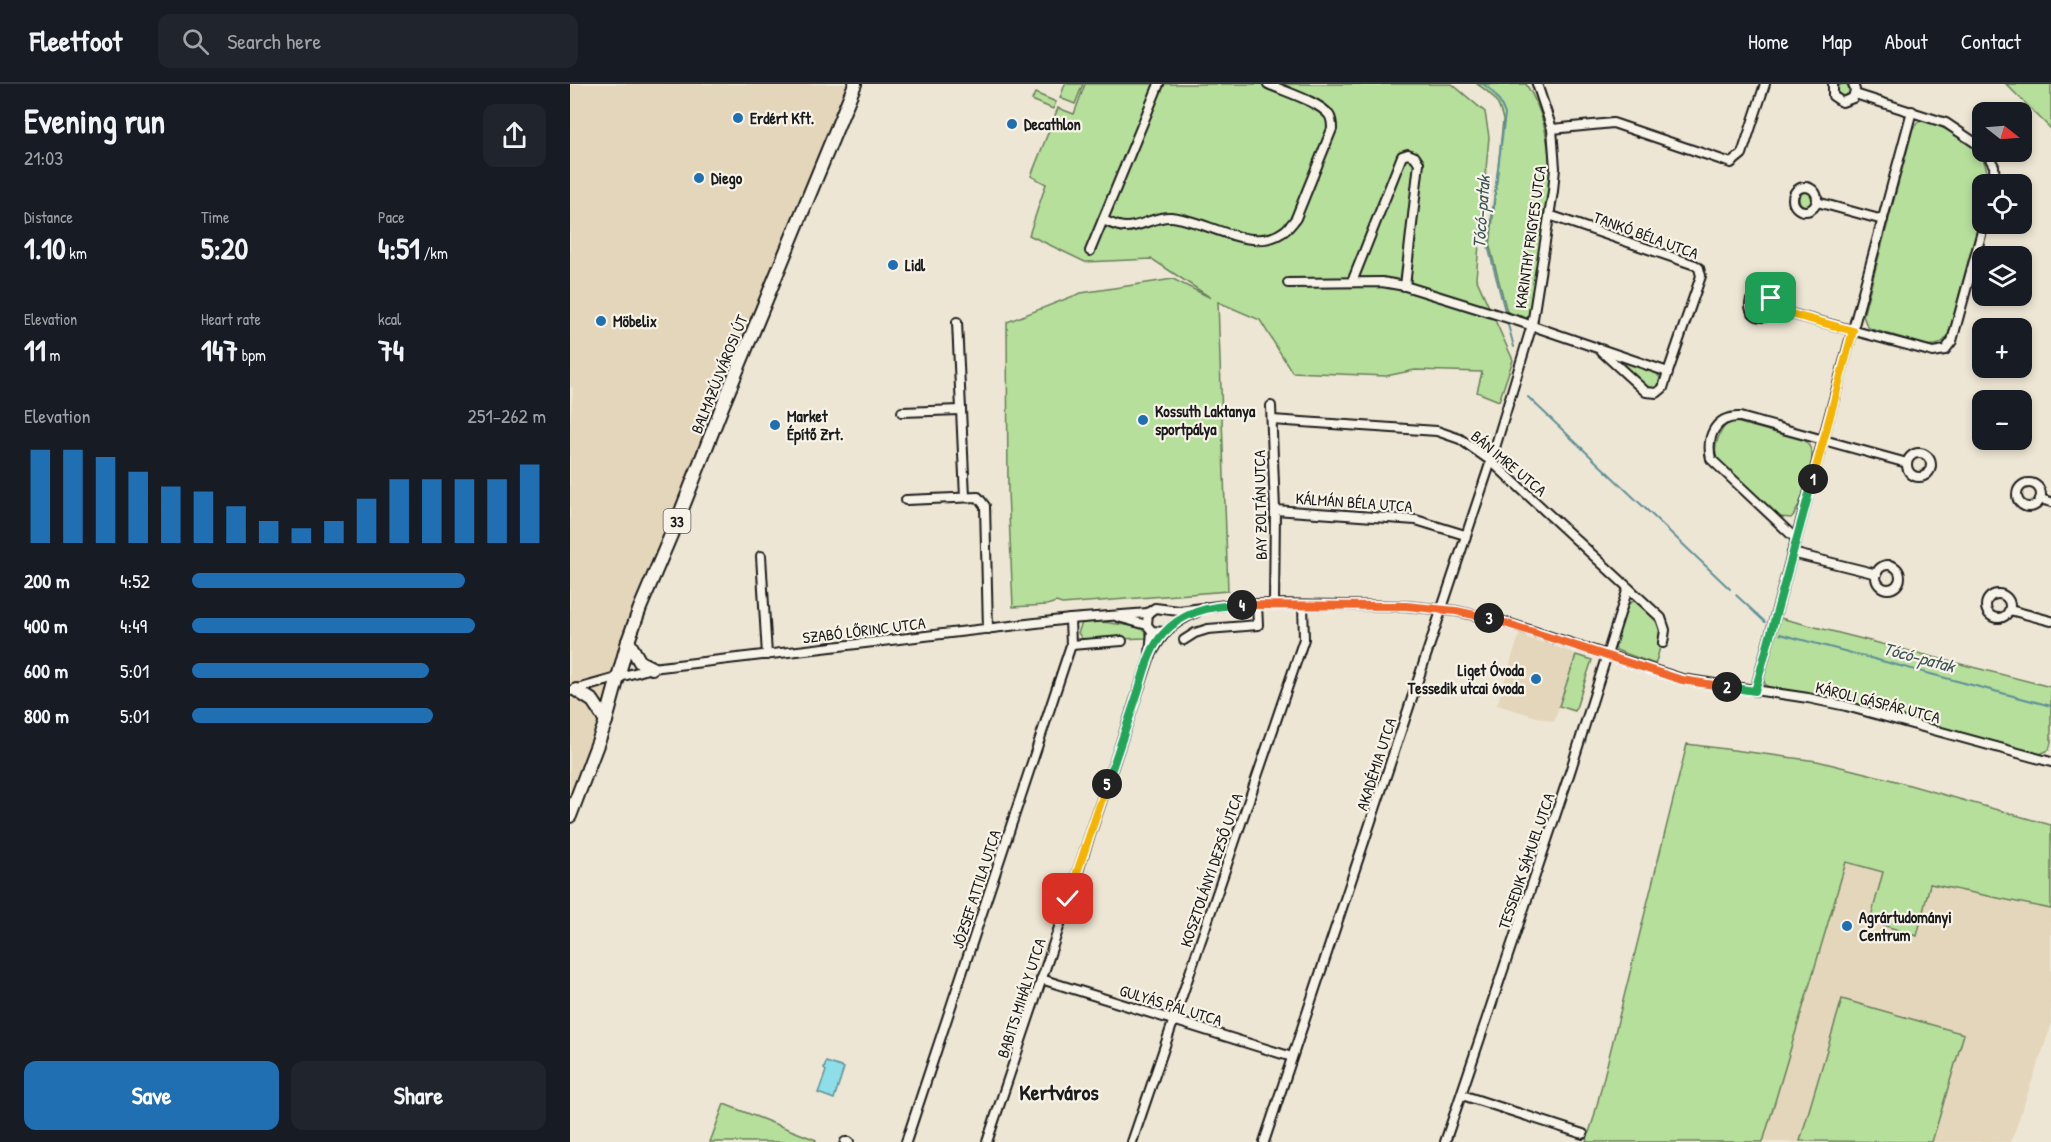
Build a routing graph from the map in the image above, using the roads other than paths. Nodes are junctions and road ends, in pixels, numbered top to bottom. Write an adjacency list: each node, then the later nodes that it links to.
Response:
1 (855, 84): 60 (main road, BALMAZÚJVÁROSI ÚT / 33)
2 (1159, 84): 14 (street)
3 (1268, 84): 14 (street)
4 (1537, 84): 10 (street, KARINTHY FRIGYES UTCA)
5 (1765, 84): 10 (street)
6 (1833, 84): 8 (street)
7 (1853, 84): 8 (street)
8 (1855, 94): 9 (street)
9 (1912, 111): 11 (street); 15 (street)
10 (1552, 129): 13 (street, KARINTHY FRIGYES UTCA)
11 (1972, 140)
12 (1817, 202): 15 (street)
13 (1549, 215): 23 (street, KARINTHY FRIGYES UTCA); 26 (street, TANKÓ BÉLA UTCA)
14 (1103, 220): 17 (street)
15 (1883, 220): 24 (street)
16 (1981, 234): 24 (street)
17 (1090, 251)
18 (1352, 282): 19 (street, TANKÓ BÉLA UTCA); 20 (street, TANKÓ BÉLA UTCA); 20 (street)
19 (1288, 283)
20 (1405, 286): 23 (street, TANKÓ BÉLA UTCA)
21 (1773, 309): 24 (street)
22 (957, 322): 28 (street)
23 (1532, 325): 25 (street, TANKÓ BÉLA UTCA); 32 (street, AKADÉMIA UTCA)
24 (1853, 331): 31 (street)
25 (1598, 348): 26 (street, TANKÓ BÉLA UTCA); 26 (street, TANKÓ BÉLA UTCA)
26 (1668, 372)
27 (1271, 406): 30 (street, BAY ZOLTÁN UTCA)
28 (960, 410): 29 (street); 34 (street)
29 (902, 412)
30 (1272, 420): 32 (street, BÁN IMRE UTCA); 38 (street, BAY ZOLTÁN UTCA)
31 (1824, 440): 33 (street); 40 (street); 40 (street)
32 (1491, 461): 39 (street, AKADÉMIA UTCA); 44 (street, BÁN IMRE UTCA)
33 (1907, 463)
34 (965, 497): 36 (street); 57 (street)
35 (2040, 499): 37 (street)
36 (906, 500)
37 (2051, 502)
38 (1275, 510): 39 (street, KÁLMÁN BÉLA UTCA); 46 (street, BAY ZOLTÁN UTCA)
39 (1465, 535): 48 (street, AKADÉMIA UTCA)
40 (1796, 539): 41 (street)
41 (1792, 553): 43 (street); 70 (street)
42 (761, 556): 64 (street)
43 (1877, 574)
44 (1628, 588): 62 (street, BÁN IMRE UTCA); 65 (street, TESSEDIK SÁMUEL UTCA)
45 (1257, 604): 46 (street); 50 (street); 59 (street)
46 (1274, 604): 47 (street)
47 (1303, 605): 48 (street); 75 (street, KOSZTOLÁNYI DEZSŐ UTCA)
48 (1442, 609): 65 (street); 76 (street, AKADÉMIA UTCA)
49 (1167, 610): 50 (street); 52 (street); 58 (street)
50 (1201, 610): 58 (street)
51 (2010, 610): 55 (street)
52 (1148, 613): 53 (street, SZABÓ LŐRINC UTCA); 56 (street)
53 (1114, 616): 54 (street, SZABÓ LŐRINC UTCA); 56 (street, SZABÓ LŐRINC UTCA)
54 (1070, 620): 57 (street, SZABÓ LŐRINC UTCA); 63 (street)
55 (2051, 621)
56 (1150, 628): 58 (street); 66 (street, BABITS MIHÁLY UTCA)
57 (988, 629): 64 (street, SZABÓ LŐRINC UTCA)
58 (1167, 629): 66 (street, BABITS MIHÁLY UTCA)
59 (1184, 640)
60 (628, 641): 67 (main road); 68 (main road, BALMAZÚJVÁROSI ÚT / 33)
61 (1122, 641): 63 (street)
62 (1663, 643)
63 (1071, 645): 79 (street, JÓZSEF ATTILA UTCA)
64 (767, 655): 67 (street, SZABÓ LŐRINC UTCA)
65 (1606, 655): 70 (street, KÁROLI GÁSPÁR UTCA); 77 (street, TESSEDIK SÁMUEL UTCA)
66 (1149, 659): 74 (street, BABITS MIHÁLY UTCA)
67 (652, 668): 68 (street, SZABÓ LŐRINC UTCA)
68 (618, 677): 69 (street, SZABÓ LŐRINC UTCA); 71 (main road, 33)
69 (573, 691): 71 (main road)
70 (1755, 691): 72 (street, KÁROLI GÁSPÁR UTCA)
71 (606, 721): 73 (main road, 33)
72 (2051, 762)
73 (570, 816)
74 (1041, 979): 75 (street, GULYÁS PÁL UTCA); 80 (street, BABITS MIHÁLY UTCA)
75 (1173, 1020): 76 (street, GULYÁS PÁL UTCA); 81 (street, KOSZTOLÁNYI DEZSŐ UTCA)
76 (1292, 1058): 82 (street, AKADÉMIA UTCA)
77 (1461, 1095): 78 (street); 83 (street, TESSEDIK SÁMUEL UTCA)
78 (1583, 1134)
79 (906, 1142)
80 (987, 1142)
81 (1132, 1142)
82 (1264, 1142)
83 (1445, 1142)

